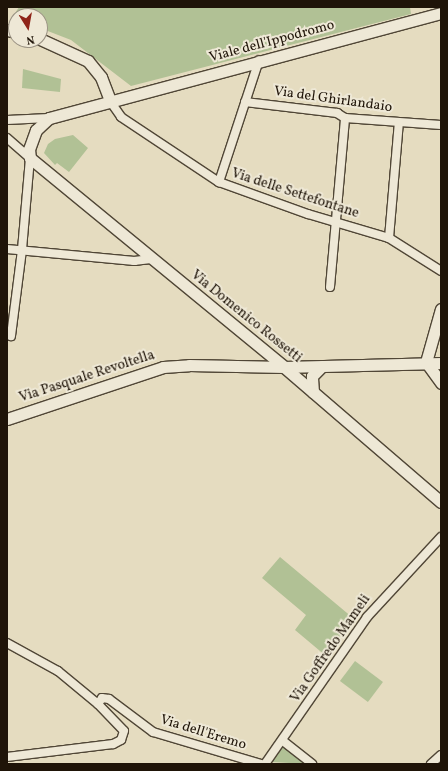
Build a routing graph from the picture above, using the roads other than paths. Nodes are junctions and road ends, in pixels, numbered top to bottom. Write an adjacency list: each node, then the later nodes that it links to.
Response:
1 (441, 13): 3 (street, Viale dell'Ippodromo)
2 (48, 43): 4 (street)
3 (259, 60): 4 (street, Viale dell'Ippodromo); 5 (street)
4 (110, 101): 6 (street, Viale dell'Ippodromo); 13 (street, Via delle Settefontane)
5 (245, 102): 7 (street, Via del Ghirlandaio); 13 (street)
6 (49, 118): 8 (street); 12 (street)
7 (345, 118): 9 (street, Via del Ghirlandaio); 14 (street)
8 (7, 120)
9 (399, 122): 10 (street, Via del Ghirlandaio); 15 (street)
10 (441, 125)
11 (7, 138): 12 (street)
12 (30, 158): 17 (street); 18 (street, Via Domenico Rossetti)
13 (219, 182): 14 (street, Via delle Settefontane)
14 (337, 221): 15 (street, Via delle Settefontane); 20 (street)
15 (389, 238): 19 (street, Via delle Settefontane)
16 (7, 249): 17 (street)
17 (22, 250): 18 (street); 22 (street)
18 (151, 259): 27 (street, Via Domenico Rossetti)
19 (441, 271)
20 (330, 287)
21 (441, 309): 24 (street)
22 (11, 310): 23 (street)
23 (11, 336)
24 (426, 362): 25 (street, Via Pasquale Revoltella); 26 (street, Via Pasquale Revoltella); 28 (street)
25 (441, 363)
26 (322, 366): 27 (street, Via Pasquale Revoltella); 29 (street)
27 (284, 367): 29 (street, Via Domenico Rossetti); 30 (street, Via Pasquale Revoltella)
28 (441, 383)
29 (313, 392): 31 (street, Via Domenico Rossetti)
30 (7, 419)
31 (441, 502)
32 (441, 537): 35 (street, Via Goffredo Mameli)
33 (7, 643): 34 (street)
34 (98, 704): 37 (street); 38 (street, Via dell'Eremo)
35 (283, 741): 39 (street, Via Goffredo Mameli); 40 (street)
36 (441, 755): 41 (street)
37 (7, 757)
38 (262, 764)
39 (265, 764)
40 (312, 764)
41 (431, 764)

